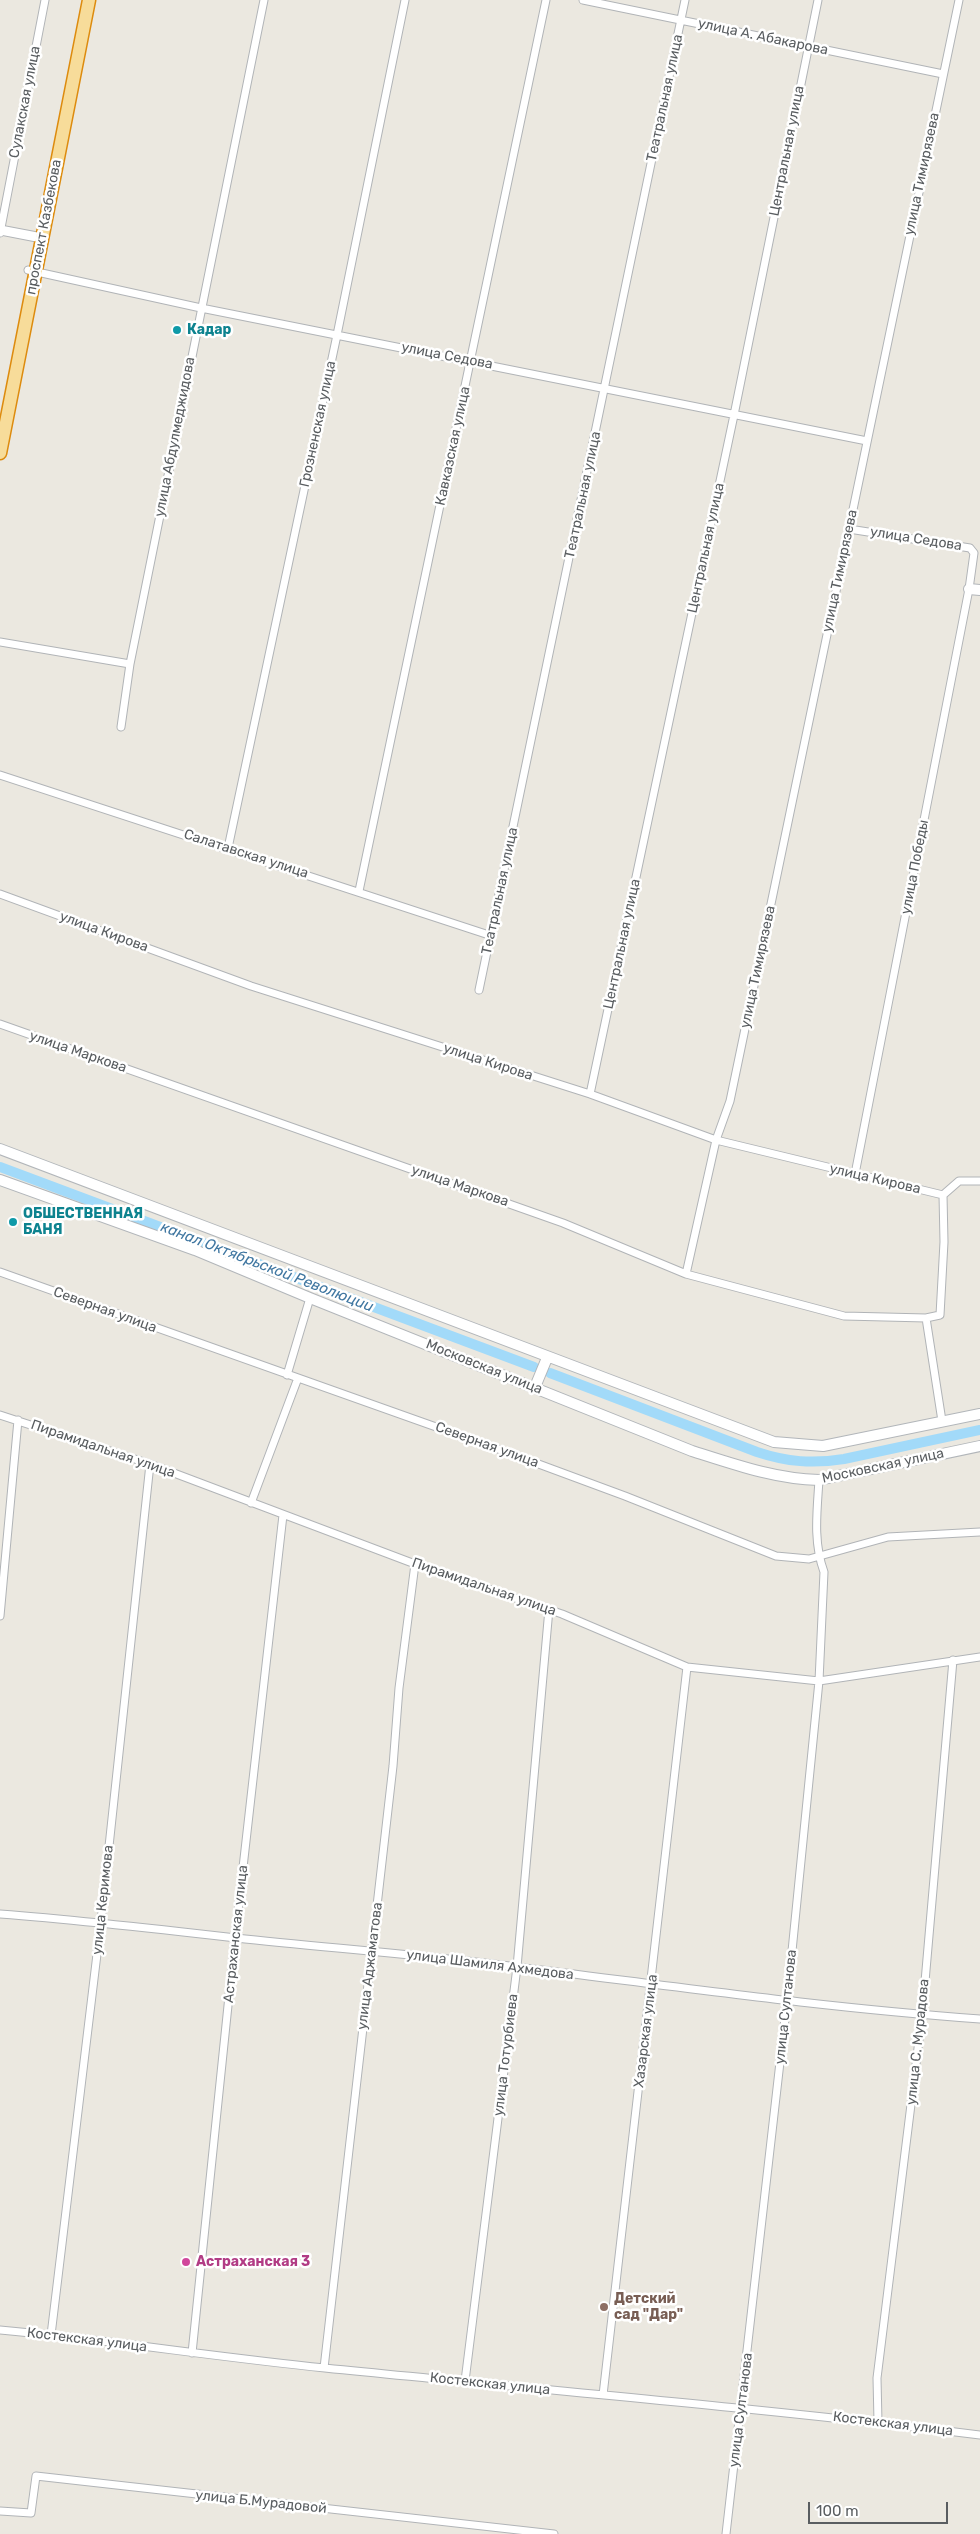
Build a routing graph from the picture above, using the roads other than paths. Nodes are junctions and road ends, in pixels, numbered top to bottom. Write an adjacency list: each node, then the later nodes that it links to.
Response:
1 (45, 0): 15 (street, Сулакская улица)
2 (80, 0): 16 (highway, проспект Казбекова)
3 (89, 0): 16 (highway, проспект Казбекова)
4 (264, 0): 18 (street, улица Абдулмеджидова)
5 (405, 0): 19 (street, Грозненская улица)
6 (546, 0): 20 (street, Кавказская улица)
7 (583, 0): 11 (street, улица А. Абакарова)
8 (685, 0): 12 (street, Театральная улица)
9 (818, 0): 13 (street, Центральная улица)
10 (959, 0): 14 (street, улица Тимирязева)
11 (617, 3): 12 (street, улица А. Абакарова)
12 (681, 20): 13 (street, улица А. Абакарова); 21 (street, Театральная улица)
13 (808, 46): 14 (street, улица А. Абакарова); 23 (street, Центральная улица)
14 (943, 74): 24 (street, улица Тимирязева)
15 (0, 231): 16 (street)
16 (39, 237): 17 (highway, проспект Казбекова)
17 (32, 271): 18 (street, улица Седова); 22 (highway, проспект Казбекова); 25 (highway, проспект Казбекова)
18 (201, 308): 19 (street, улица Седова); 30 (street, улица Абдулмеджидова)
19 (337, 335): 20 (street, улица Седова); 33 (street, Грозненская улица)
20 (470, 361): 21 (street, улица Седова); 34 (street, Кавказская улица)
21 (605, 389): 23 (street, улица Седова); 36 (street, Театральная улица)
22 (0, 415)
23 (734, 415): 24 (street, улица Седова); 39 (street, Центральная улица)
24 (867, 441): 26 (street, улица Тимирязева)
25 (0, 453)
26 (848, 529): 27 (street, улица Седова); 40 (street, улица Тимирязева)
27 (974, 560): 28 (street, улица Победы)
28 (975, 588): 42 (street, улица Победы)
29 (0, 642): 30 (street)
30 (130, 664): 31 (street, улица Абдулмеджидова)
31 (121, 727)
32 (0, 774): 33 (street, Салатавская улица)
33 (228, 848): 34 (street, Салатавская улица)
34 (359, 891): 36 (street, Салатавская улица)
35 (0, 894): 39 (street, улица Кирова)
36 (492, 936): 37 (street, Театральная улица)
37 (479, 990)
38 (0, 1024): 47 (street, улица Маркова)
39 (590, 1094): 40 (street, улица Кирова)
40 (716, 1140): 42 (street, улица Кирова); 47 (street, улица Тимирязева)
41 (0, 1149): 50 (main road)
42 (855, 1174): 45 (street, улица Кирова)
43 (0, 1180): 48 (main road, Московская улица)
44 (980, 1181): 45 (street)
45 (943, 1195): 49 (street)
46 (0, 1272): 51 (street, Северная улица)
47 (686, 1274): 49 (street, улица Маркова)
48 (310, 1298): 51 (street); 53 (main road, Московская улица)
49 (926, 1318): 57 (street)
50 (547, 1358): 53 (main road); 57 (main road)
51 (287, 1375): 52 (street, Северная улица)
52 (298, 1378): 61 (street); 64 (street, Северная улица)
53 (535, 1387): 60 (main road, Московская улица)
54 (980, 1414): 57 (main road)
55 (0, 1415): 56 (street, Пирамидальная улица)
56 (18, 1420): 59 (street, Пирамидальная улица); 67 (street)
57 (942, 1422)
58 (980, 1446): 60 (main road, Московская улица)
59 (150, 1464): 61 (street, Пирамидальная улица); 73 (street, улица Керимова)
60 (819, 1480): 64 (street, улица Султанова)
61 (251, 1503): 62 (street, Пирамидальная улица)
62 (283, 1515): 65 (street, Пирамидальная улица); 74 (street, Астраханская улица)
63 (980, 1532): 64 (street, Северная улица)
64 (818, 1556): 71 (street, улица Султанова)
65 (415, 1564): 66 (street, Пирамидальная улица); 75 (street, улица Аджаматова)
66 (549, 1609): 70 (street, Пирамидальная улица); 76 (street, улица Тотурбиева)
67 (0, 1616)
68 (980, 1657): 69 (street, Пирамидальная улица)
69 (954, 1660): 71 (street, Пирамидальная улица); 79 (street, улица С. Мурадова)
70 (687, 1667): 71 (street, Пирамидальная улица); 77 (street, Хазарская улица)
71 (819, 1681): 78 (street, улица Султанова)
72 (0, 1914): 73 (street, улица Шамиля Ахмедова)
73 (101, 1921): 74 (street, улица Шамиля Ахмедова); 82 (street, улица Керимова)
74 (235, 1938): 75 (street, улица Шамиля Ахмедова); 83 (street, Астраханская улица)
75 (371, 1952): 76 (street, улица Шамиля Ахмедова); 84 (street, улица Аджаматова)
76 (517, 1967): 77 (street, улица Шамиля Ахмедова); 85 (street, улица Тотурбиева)
77 (651, 1986): 78 (street, улица Шамиля Ахмедова); 86 (street, Хазарская улица)
78 (787, 2001): 79 (street, улица Шамиля Ахмедова); 87 (street, улица Султанова)
79 (922, 2016): 80 (street, улица Шамиля Ахмедова); 88 (street, улица С. Мурадова)
80 (980, 2019)
81 (0, 2330): 82 (street, Костекская улица)
82 (51, 2335): 83 (street, Костекская улица)
83 (192, 2353): 84 (street, Костекская улица)
84 (324, 2368): 85 (street, Костекская улица)
85 (465, 2381): 86 (street, Костекская улица)
86 (603, 2395): 87 (street, Костекская улица)
87 (741, 2410): 88 (street, Костекская улица); 92 (street, улица Султанова)
88 (878, 2422): 89 (street, Костекская улица)
89 (980, 2434)
90 (0, 2511): 91 (street, улица Б.Мурадовой)
91 (554, 2534)
92 (726, 2534)

